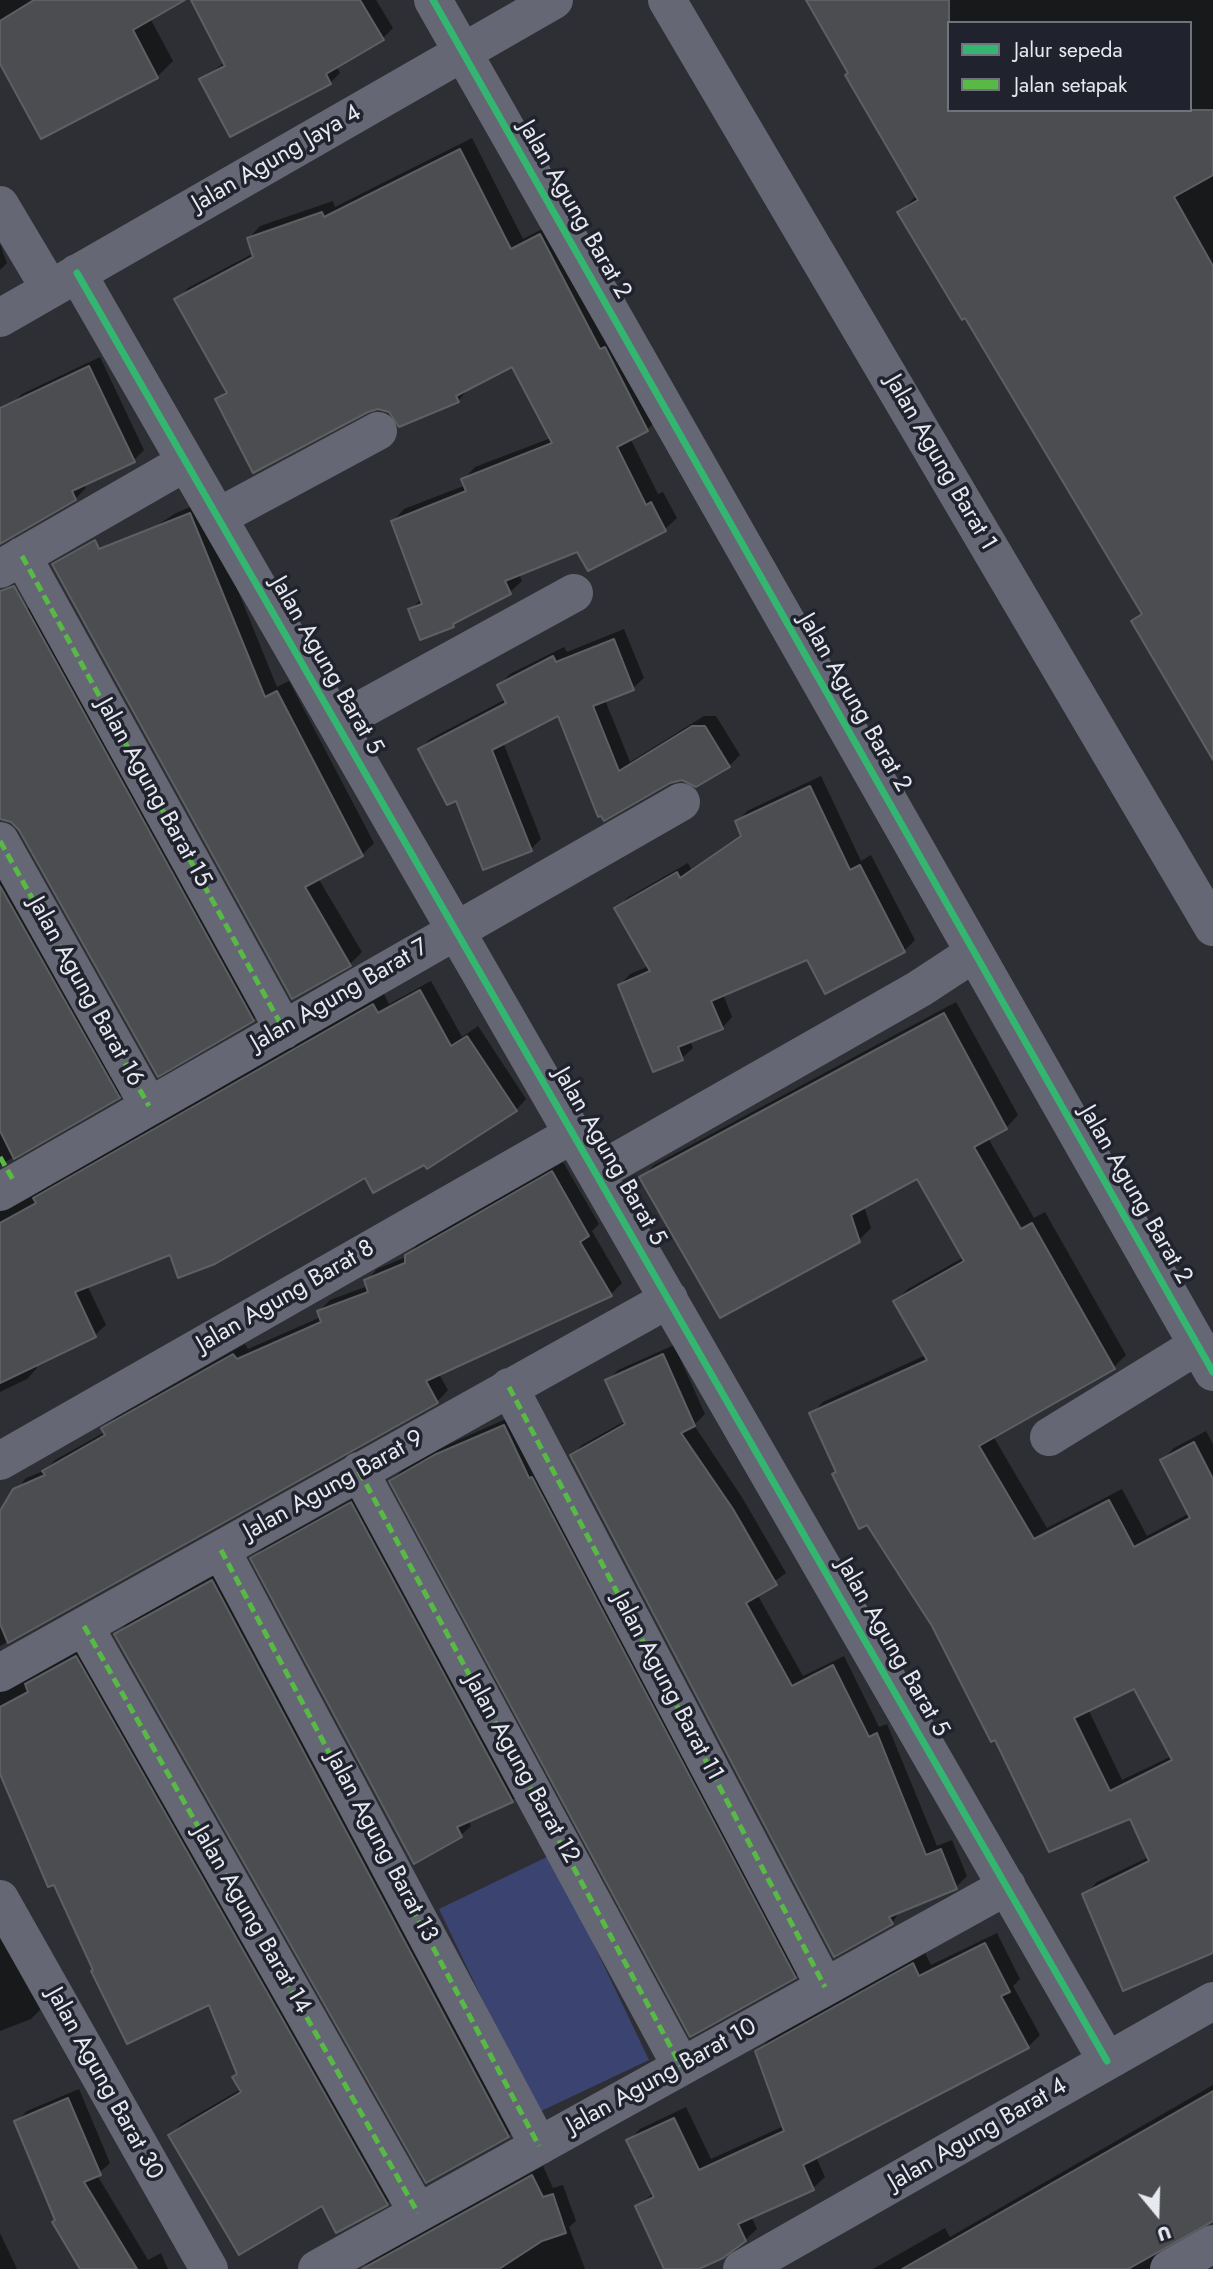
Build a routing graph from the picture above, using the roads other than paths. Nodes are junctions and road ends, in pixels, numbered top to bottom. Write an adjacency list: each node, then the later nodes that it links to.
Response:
1 (433, 0): 4 (street, Jalan Agung Barat 2)
2 (554, 0): 4 (street, Jalan Agung Jaya 4)
3 (667, 0): 16 (street, Jalan Agung Barat 1)
4 (463, 52): 6 (street, Jalan Agung Jaya 4); 18 (street, Jalan Agung Barat 2)
5 (0, 205): 6 (street, Jalan Agung Barat 5)
6 (64, 281): 7 (street, Jalan Agung Jaya 4); 9 (street, Jalan Agung Barat 5)
7 (0, 318)
8 (378, 431): 10 (street)
9 (186, 462): 10 (street, Jalan Agung Barat 5); 11 (street)
10 (218, 517): 13 (street, Jalan Agung Barat 5)
11 (11, 563): 19 (street, Jalan Agung Barat 15)
12 (574, 593): 13 (street)
13 (337, 723): 17 (street, Jalan Agung Barat 5)
14 (681, 802): 17 (street, Jalan Agung Barat 7)
15 (0, 841): 20 (street, Jalan Agung Barat 16)
16 (1213, 927)
17 (455, 929): 19 (street, Jalan Agung Barat 7); 21 (street, Jalan Agung Barat 5)
18 (974, 953): 22 (street); 25 (street, Jalan Agung Barat 2)
19 (284, 1030): 20 (street, Jalan Agung Barat 7)
20 (149, 1106): 23 (street, Jalan Agung Barat 7)
21 (573, 1134): 22 (street, Jalan Agung Barat 5); 28 (street, Jalan Agung Barat 8)
22 (596, 1174): 24 (street, Jalan Agung Barat 5)
23 (5, 1177)
24 (669, 1299): 26 (street, Jalan Agung Barat 9); 33 (street, Jalan Agung Barat 5)
25 (1205, 1358): 27 (street)
26 (509, 1388): 29 (street, Jalan Agung Barat 9); 35 (street, Jalan Agung Barat 11)
27 (1049, 1437)
28 (0, 1461)
29 (359, 1471): 30 (street, Jalan Agung Barat 9); 38 (street, Jalan Agung Barat 12)
30 (222, 1550): 31 (street, Jalan Agung Barat 9); 39 (street, Jalan Agung Barat 13)
31 (85, 1626): 32 (street, Jalan Agung Barat 9); 40 (street, Jalan Agung Barat 14)
32 (0, 1672)
33 (1007, 1886): 35 (street, Jalan Agung Barat 10); 37 (street, Jalan Agung Barat 5)
34 (0, 1899): 42 (street, Jalan Agung Barat 30)
35 (825, 1987): 38 (street, Jalan Agung Barat 10)
36 (1213, 2001): 37 (street, Jalan Agung Barat 4)
37 (1107, 2061): 44 (street, Jalan Agung Barat 4)
38 (681, 2066): 39 (street, Jalan Agung Barat 10)
39 (539, 2146): 40 (street, Jalan Agung Barat 10)
40 (418, 2213): 43 (street, Jalan Agung Barat 10)
41 (1213, 2244): 45 (street)
42 (209, 2269)
43 (317, 2269)
44 (742, 2269)
45 (1168, 2269)

